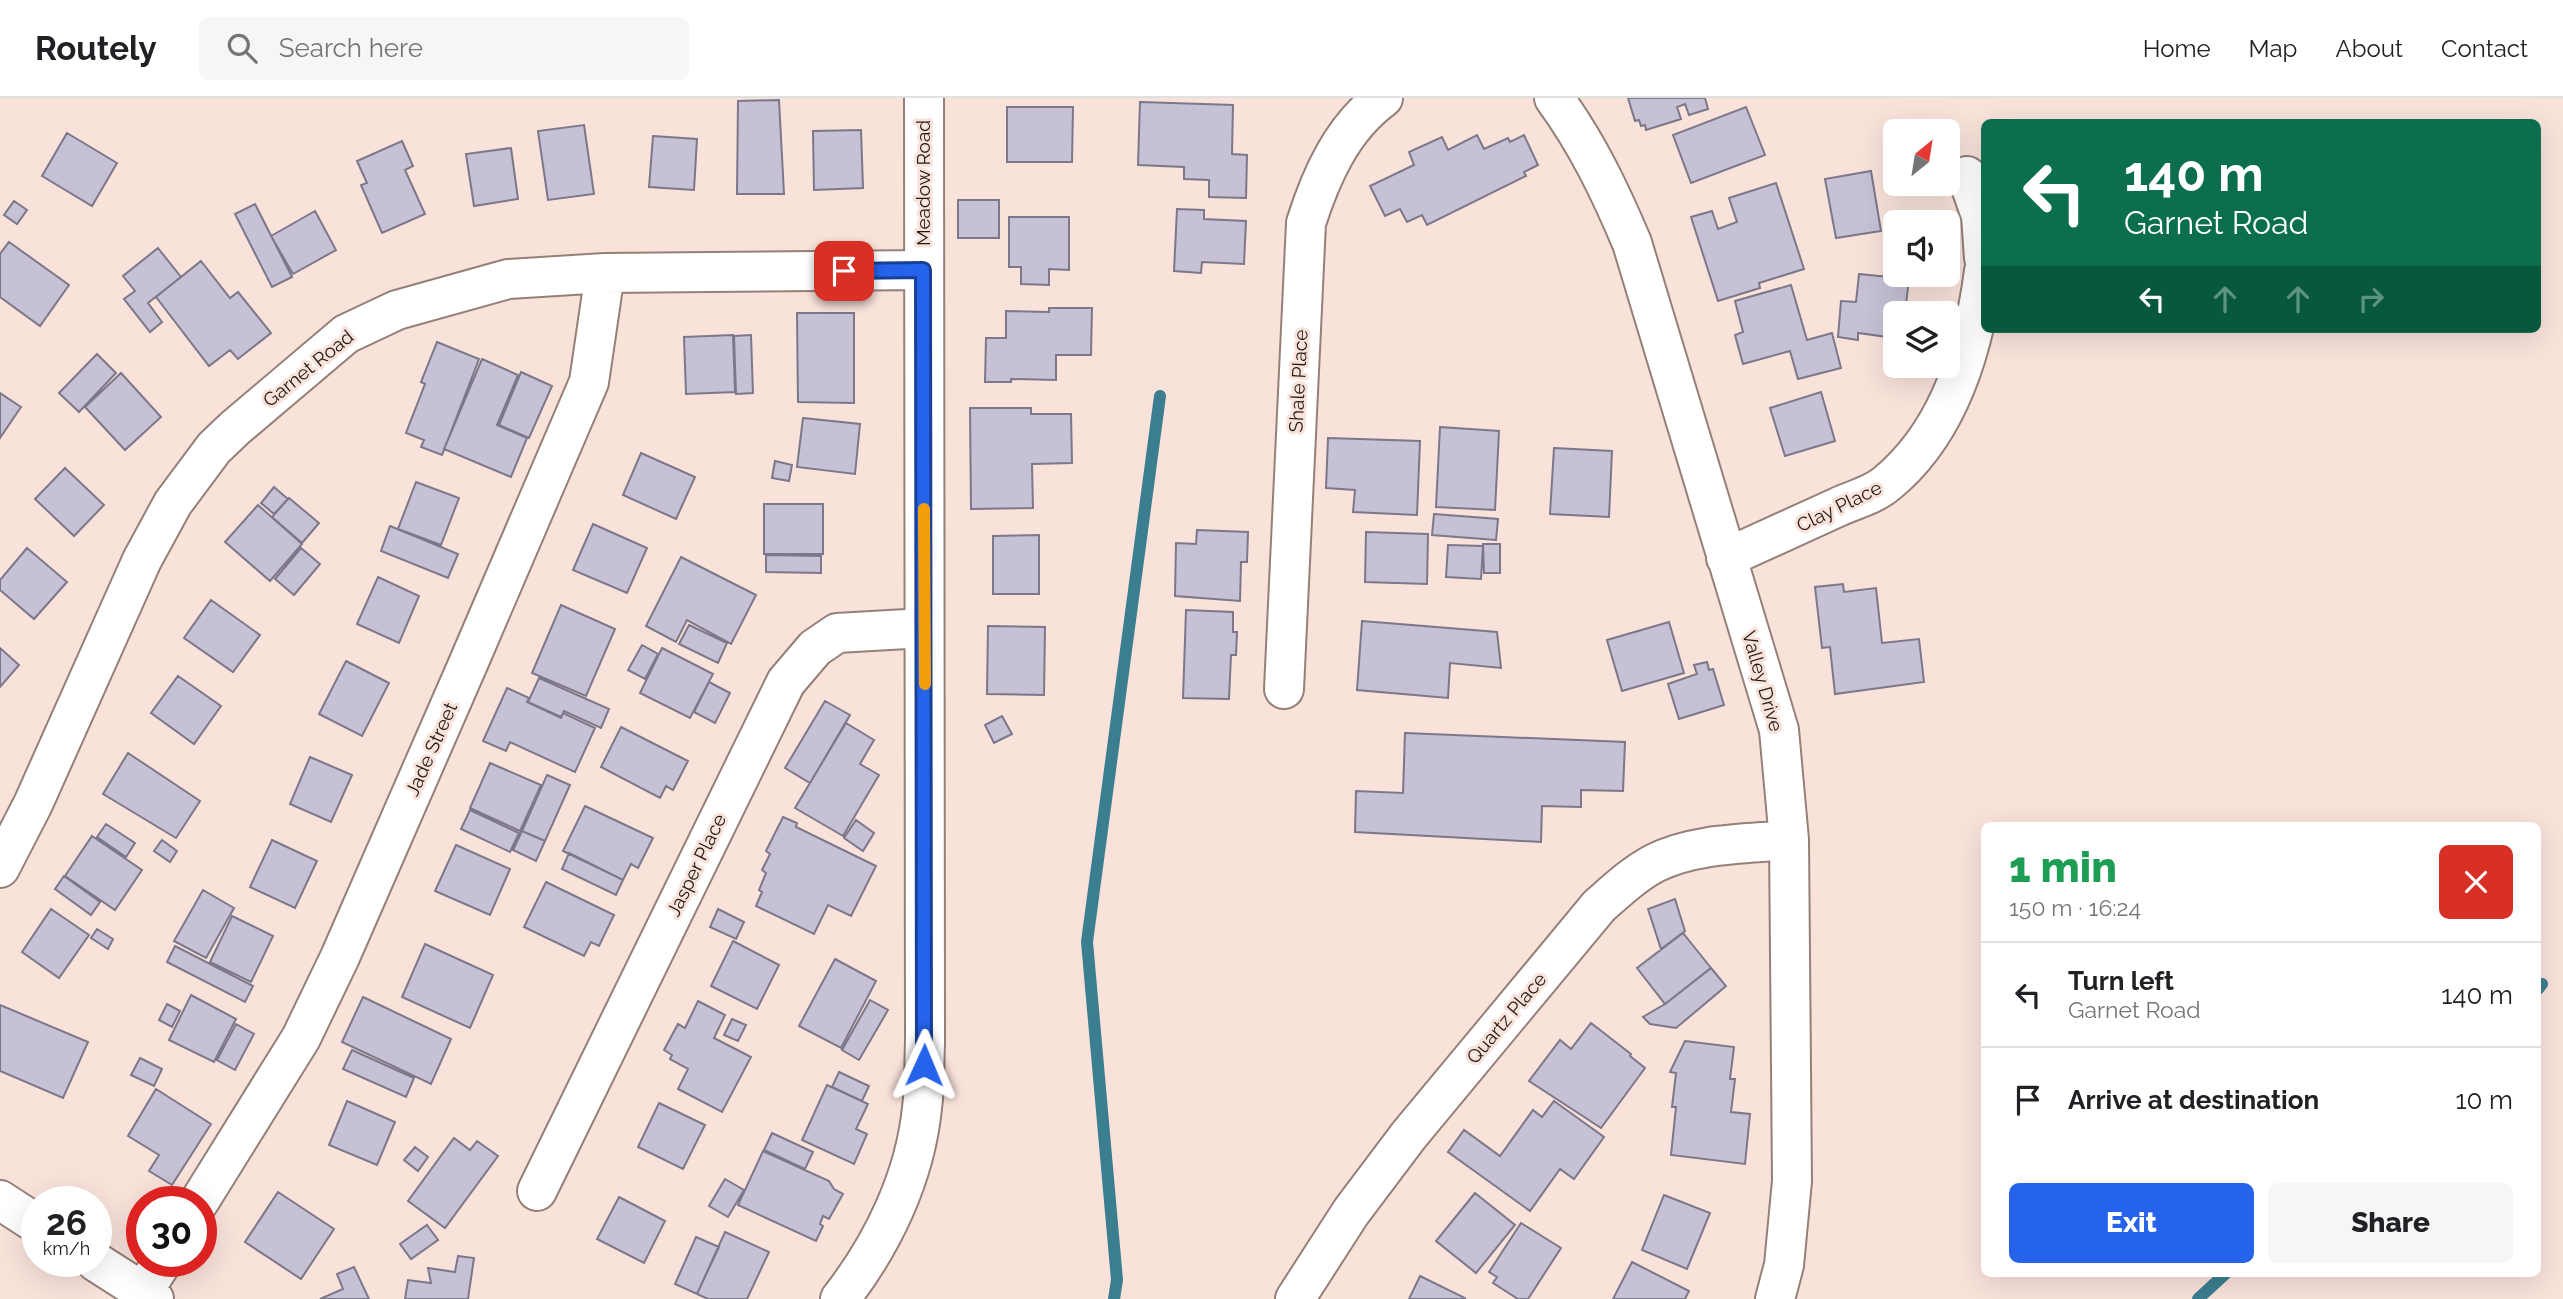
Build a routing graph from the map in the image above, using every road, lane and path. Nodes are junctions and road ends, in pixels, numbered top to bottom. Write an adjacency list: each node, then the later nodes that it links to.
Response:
1 (924, 98): 6 (street, Meadow Road)
2 (1382, 98): 11 (street, Shale Place)
3 (1554, 98): 9 (street, Valley Drive)
4 (1967, 176): 5 (street)
5 (1981, 216)
6 (923, 270): 7 (street, Garnet Road); 10 (street, Meadow Road)
7 (605, 273): 13 (street, Garnet Road); 14 (street, Jade Street)
8 (1981, 294): 9 (street, Clay Place)
9 (1726, 558): 12 (street, Valley Drive)
10 (924, 628): 15 (street, Jasper Place); 20 (street, Meadow Road)
11 (1284, 689)
12 (1789, 840): 21 (street, Quartz Place); 22 (street, Valley Drive)
13 (0, 868)
14 (209, 1186)
15 (537, 1191)
16 (1, 1203): 17 (street)
17 (21, 1215)
18 (112, 1268): 19 (street)
19 (153, 1284)
20 (840, 1299)
21 (1295, 1299)
22 (1775, 1299)

